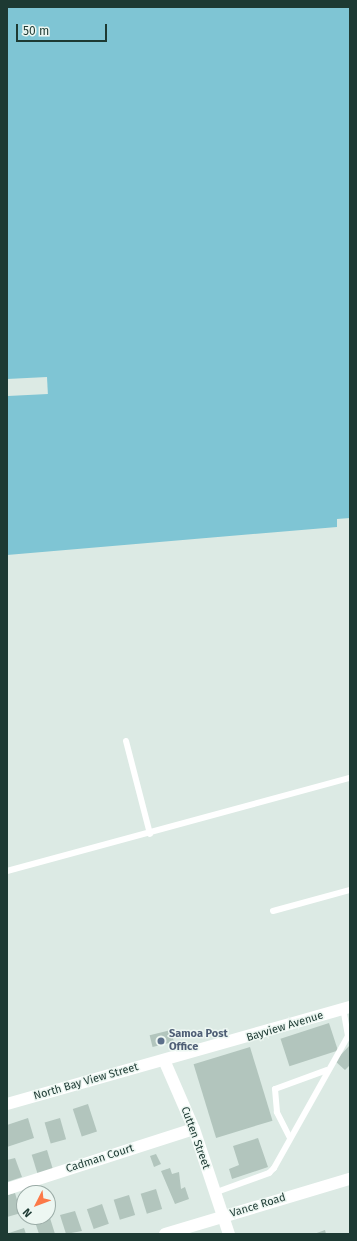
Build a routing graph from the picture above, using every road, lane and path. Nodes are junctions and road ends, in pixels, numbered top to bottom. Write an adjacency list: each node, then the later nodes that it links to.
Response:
1 (126, 741): 3 (lane)
2 (350, 778): 3 (lane)
3 (150, 834): 4 (lane)
4 (7, 871)
5 (350, 890): 6 (lane)
6 (273, 911)
7 (347, 1008): 8 (street, Bayview Avenue); 9 (lane)
8 (164, 1060): 10 (street, North Bay View Street); 11 (street, Cutten Street)
9 (327, 1070): 12 (lane); 12 (lane)
10 (7, 1104)
11 (194, 1129): 14 (street, Cadman Court); 15 (street, Cutten Street)
12 (290, 1138): 15 (lane)
13 (350, 1179): 16 (street, Vance Road)
14 (7, 1189)
15 (214, 1193): 16 (street, Cutten Street)
16 (223, 1217): 17 (street, Vance Road); 18 (street, Cutten Street)
17 (166, 1234)
18 (230, 1234)

